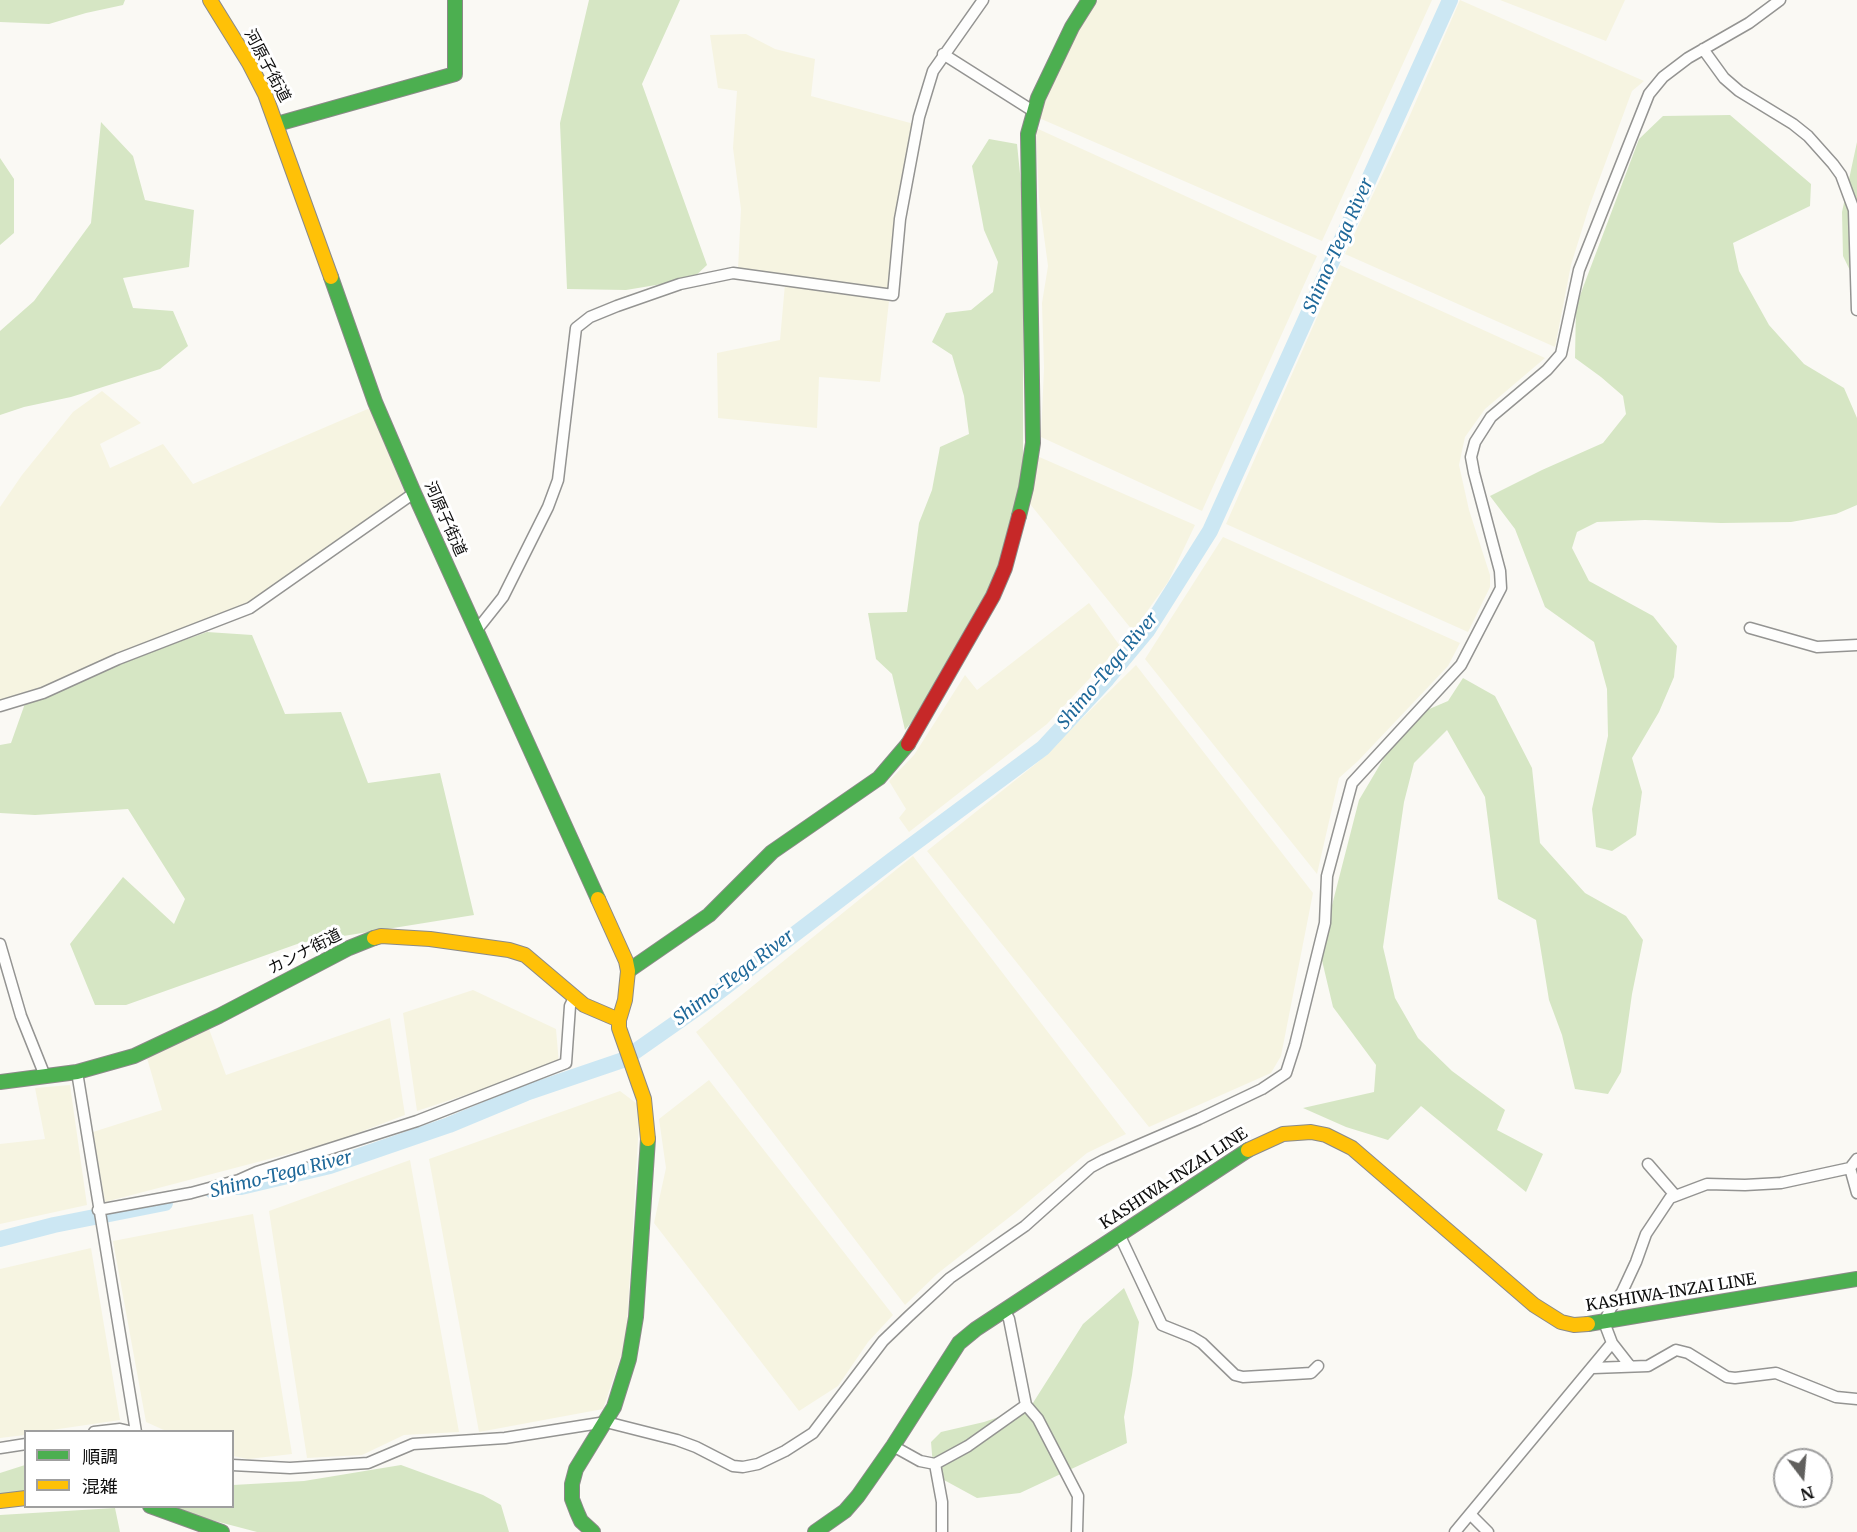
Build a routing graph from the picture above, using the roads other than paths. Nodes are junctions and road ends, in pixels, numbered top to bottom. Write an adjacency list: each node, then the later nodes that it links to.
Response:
1 (210, 0): 9 (street, 河原子街道)
2 (455, 0): 9 (street)
3 (982, 0): 7 (street)
4 (1089, 0): 8 (street)
5 (1780, 0): 6 (street)
6 (1703, 50): 10 (street); 38 (street)
7 (943, 54): 8 (street); 13 (street)
8 (1033, 111): 17 (street)
9 (278, 124): 11 (street, 河原子街道)
10 (1857, 310)
11 (414, 493): 13 (street, 河原子街道); 15 (street)
12 (1750, 628): 14 (street)
13 (476, 631): 17 (street, 河原子街道)
14 (1857, 645)
15 (0, 706)
16 (0, 944): 21 (street)
17 (627, 971): 19 (street, 河原子街道)
18 (574, 998): 19 (street, カンナ街道); 20 (street, カンナ街道); 27 (street)
19 (619, 1020): 38 (street, 河原子街道)
20 (77, 1072): 21 (street, カンナ街道); 27 (street)
21 (45, 1076): 22 (street, カンナ街道)
22 (0, 1082)
23 (1854, 1163): 25 (street); 26 (street)
24 (1648, 1164): 26 (street)
25 (1857, 1193)
26 (1674, 1194): 31 (street)
27 (98, 1210): 41 (street)
28 (1119, 1234): 30 (street, KASHIWA-INZAI LINE); 31 (street, KASHIWA-INZAI LINE); 33 (street)
29 (1857, 1279): 31 (street, KASHIWA-INZAI LINE)
30 (1004, 1310): 37 (street); 43 (street, KASHIWA-INZAI LINE)
31 (1604, 1322): 32 (street)
32 (1612, 1343): 34 (street); 35 (street)
33 (1318, 1366)
34 (1630, 1366): 35 (street); 36 (street)
35 (1593, 1368): 50 (street)
36 (1857, 1399)
37 (1026, 1405): 45 (street); 55 (street)
38 (606, 1422): 46 (street); 52 (street, 河原子街道)
39 (107, 1430): 40 (street)
40 (128, 1430)
41 (135, 1430)
42 (24, 1444): 44 (street)
43 (893, 1446): 45 (street); 53 (street, KASHIWA-INZAI LINE)
44 (0, 1448)
45 (935, 1464): 54 (street)
46 (234, 1465)
47 (24, 1497): 48 (street)
48 (0, 1501)
49 (156, 1508): 51 (street)
50 (1471, 1515): 56 (street); 57 (street)
51 (222, 1532)
52 (593, 1532)
53 (814, 1532)
54 (942, 1532)
55 (1077, 1532)
56 (1455, 1532)
57 (1488, 1532)

